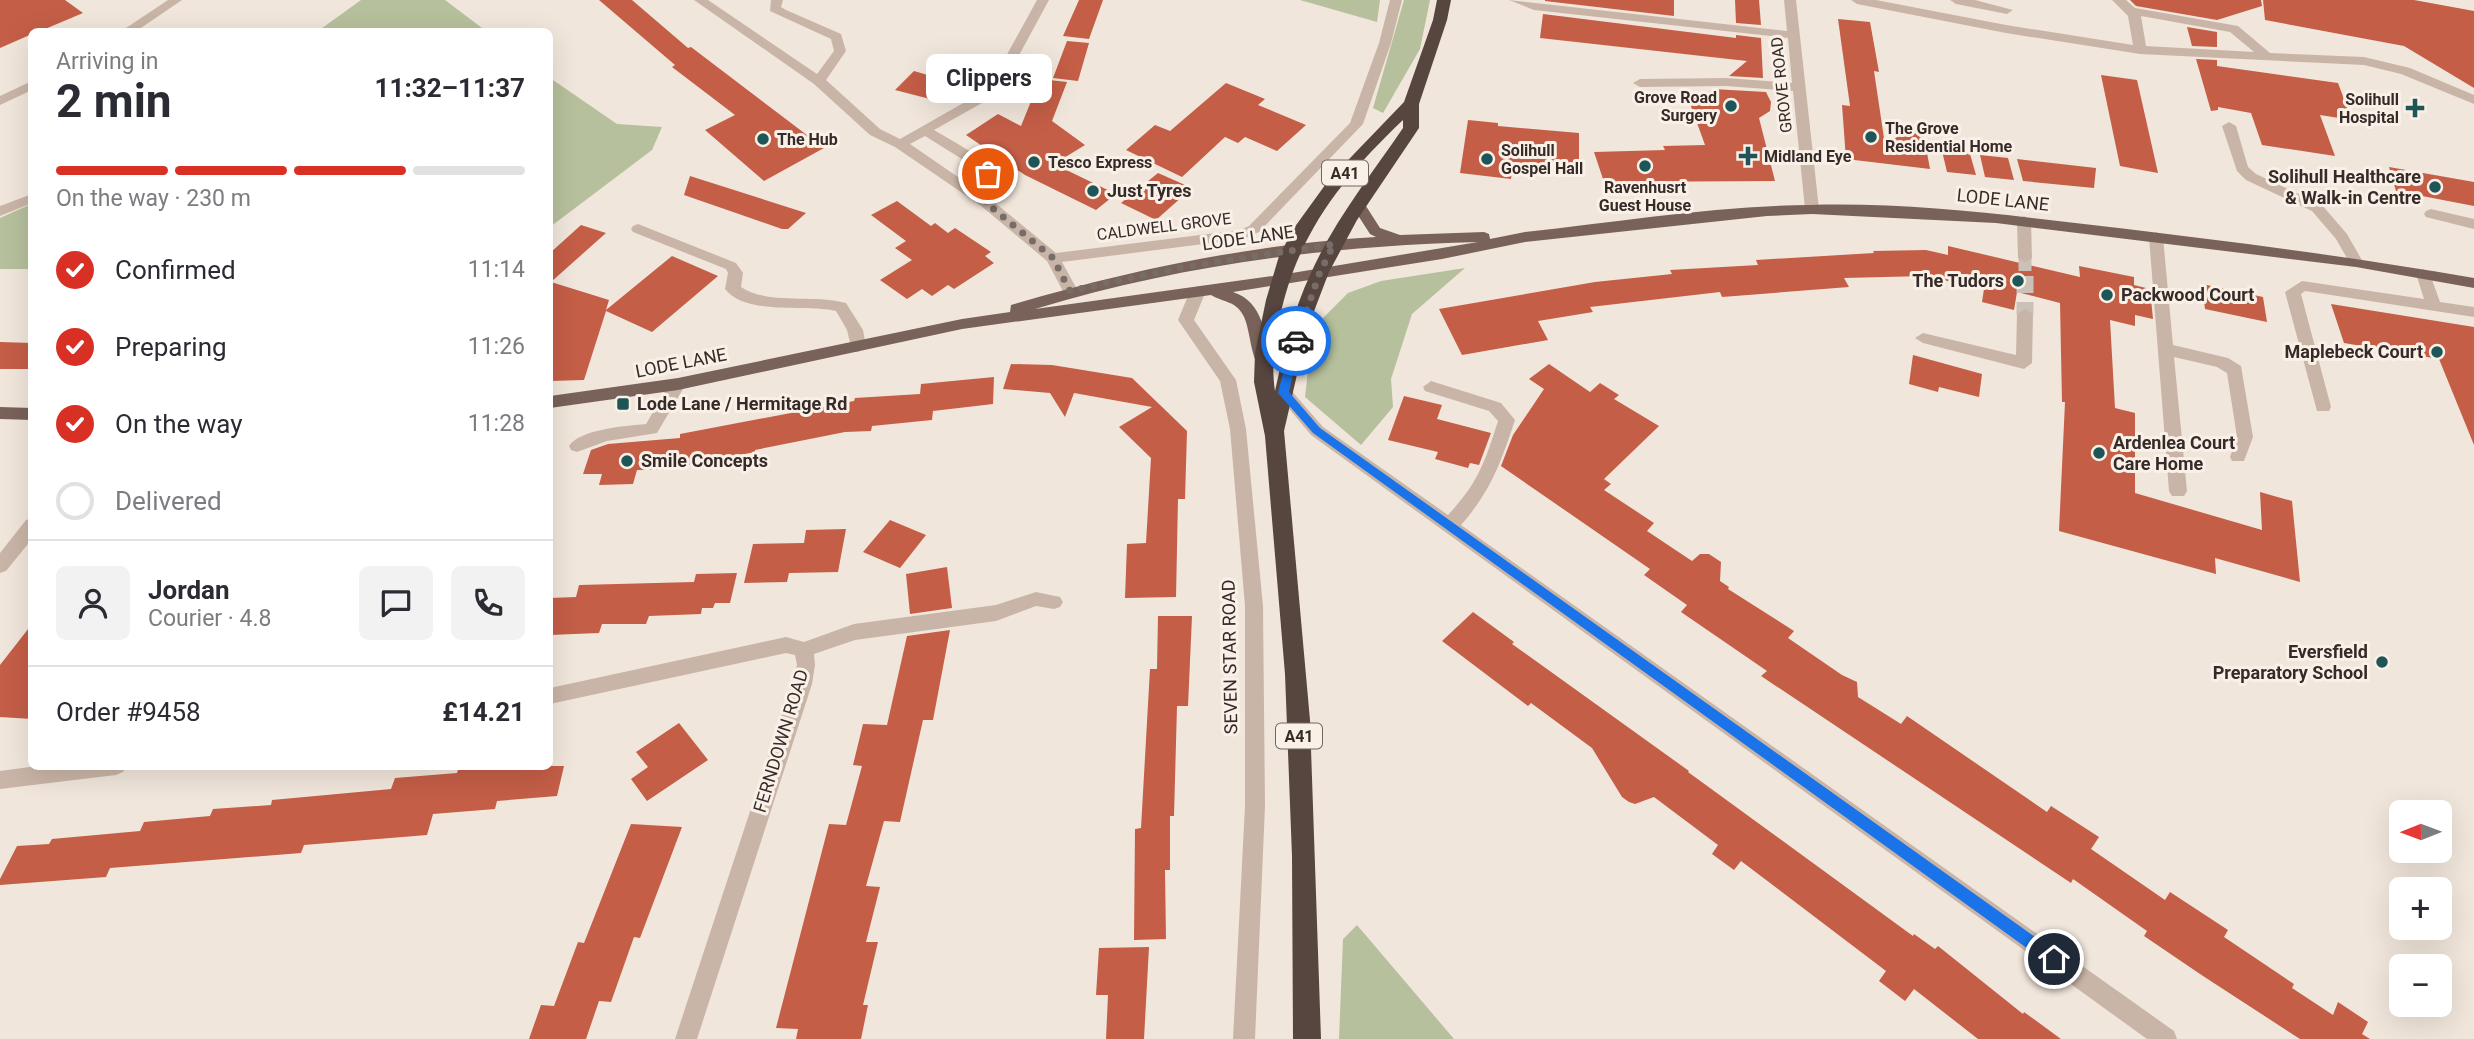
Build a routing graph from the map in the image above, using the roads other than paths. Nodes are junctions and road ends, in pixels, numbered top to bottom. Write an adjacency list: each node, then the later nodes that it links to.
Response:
1 (176, 0): 14 (street)
2 (700, 0): 19 (street)
3 (777, 0): 19 (street)
4 (1043, 0): 27 (street)
5 (1396, 0): 43 (street, CALDWELL GROVE)
6 (1444, 0): 25 (highway, A41)
7 (1515, 0): 16 (street)
8 (1790, 0): 16 (street, GROVE ROAD)
9 (1857, 0): 15 (street)
10 (1956, 0): 12 (street)
11 (2118, 0): 13 (street)
12 (2008, 5): 15 (street)
13 (2134, 11): 17 (street); 18 (street)
14 (132, 28)
15 (2006, 29): 17 (street)
16 (1793, 35): 21 (street, GROVE ROAD)
17 (2140, 50): 18 (street)
18 (2269, 57): 23 (street)
19 (819, 81): 28 (street)
20 (1640, 83): 21 (street)
21 (1798, 86): 32 (street, GROVE ROAD)
22 (28, 87): 24 (street)
23 (2474, 100)
24 (0, 101)
25 (1411, 104): 31 (highway, A41); 42 (highway, A41)
26 (2230, 126): 45 (street)
27 (925, 130): 28 (street); 30 (street)
28 (900, 144): 30 (street)
29 (28, 200): 33 (street)
30 (985, 202): 43 (street)
31 (1359, 206): 40 (main road); 41 (highway, A41)
32 (1812, 209): 35 (main road, LODE LANE); 38 (main road, LODE LANE)
33 (0, 211)
34 (2431, 214): 36 (street)
35 (2024, 221): 39 (main road, LODE LANE); 44 (street)
36 (2474, 224)
37 (638, 229): 57 (street)
38 (1525, 237): 40 (main road, LODE LANE); 46 (main road, LODE LANE)
39 (2157, 237): 45 (main road, LODE LANE); 58 (street)
40 (1399, 240): 41 (main road, LODE LANE)
41 (1334, 244): 42 (main road, LODE LANE); 46 (highway, A41)
42 (1290, 251): 48 (highway, A41); 50 (main road, LODE LANE)
43 (1053, 258): 50 (street)
44 (2025, 258)
45 (2356, 262): 47 (main road, LODE LANE)
46 (1320, 272): 48 (main road, LODE LANE); 62 (highway, A41)
47 (2423, 274): 49 (main road, LODE LANE); 52 (street)
48 (1280, 280): 51 (main road, LODE LANE); 59 (highway, A41)
49 (2474, 283)
50 (1070, 291): 55 (main road, LODE LANE)
51 (1201, 291): 55 (main road, LODE LANE); 59 (main road); 80 (street, SEVEN STAR ROAD)
52 (2434, 306): 53 (street); 64 (street)
53 (2474, 312)
54 (2025, 314): 56 (street)
55 (983, 320): 57 (main road, LODE LANE)
56 (1923, 338)
57 (858, 346): 60 (main road, LODE LANE)
58 (2165, 349): 69 (street); 70 (street)
59 (1264, 365): 67 (highway, A41)
60 (678, 384): 63 (main road, LODE LANE); 68 (street)
61 (1431, 387): 71 (street)
62 (1284, 393): 67 (highway, A41); 71 (street)
63 (553, 402)
64 (2323, 407)
65 (0, 413): 66 (main road)
66 (28, 414)
67 (1275, 435): 81 (highway, A41)
68 (577, 446)
69 (2238, 457)
70 (2178, 491)
71 (1449, 526): 82 (street)
72 (28, 530): 73 (street)
73 (0, 566)
74 (1054, 602): 75 (street)
75 (804, 650): 76 (street, FERNDOWN ROAD); 79 (street, FERNDOWN ROAD)
76 (553, 695)
77 (83, 770): 78 (street)
78 (0, 780)
79 (686, 1039)
80 (1244, 1039)
81 (1307, 1039)
82 (2166, 1039)

